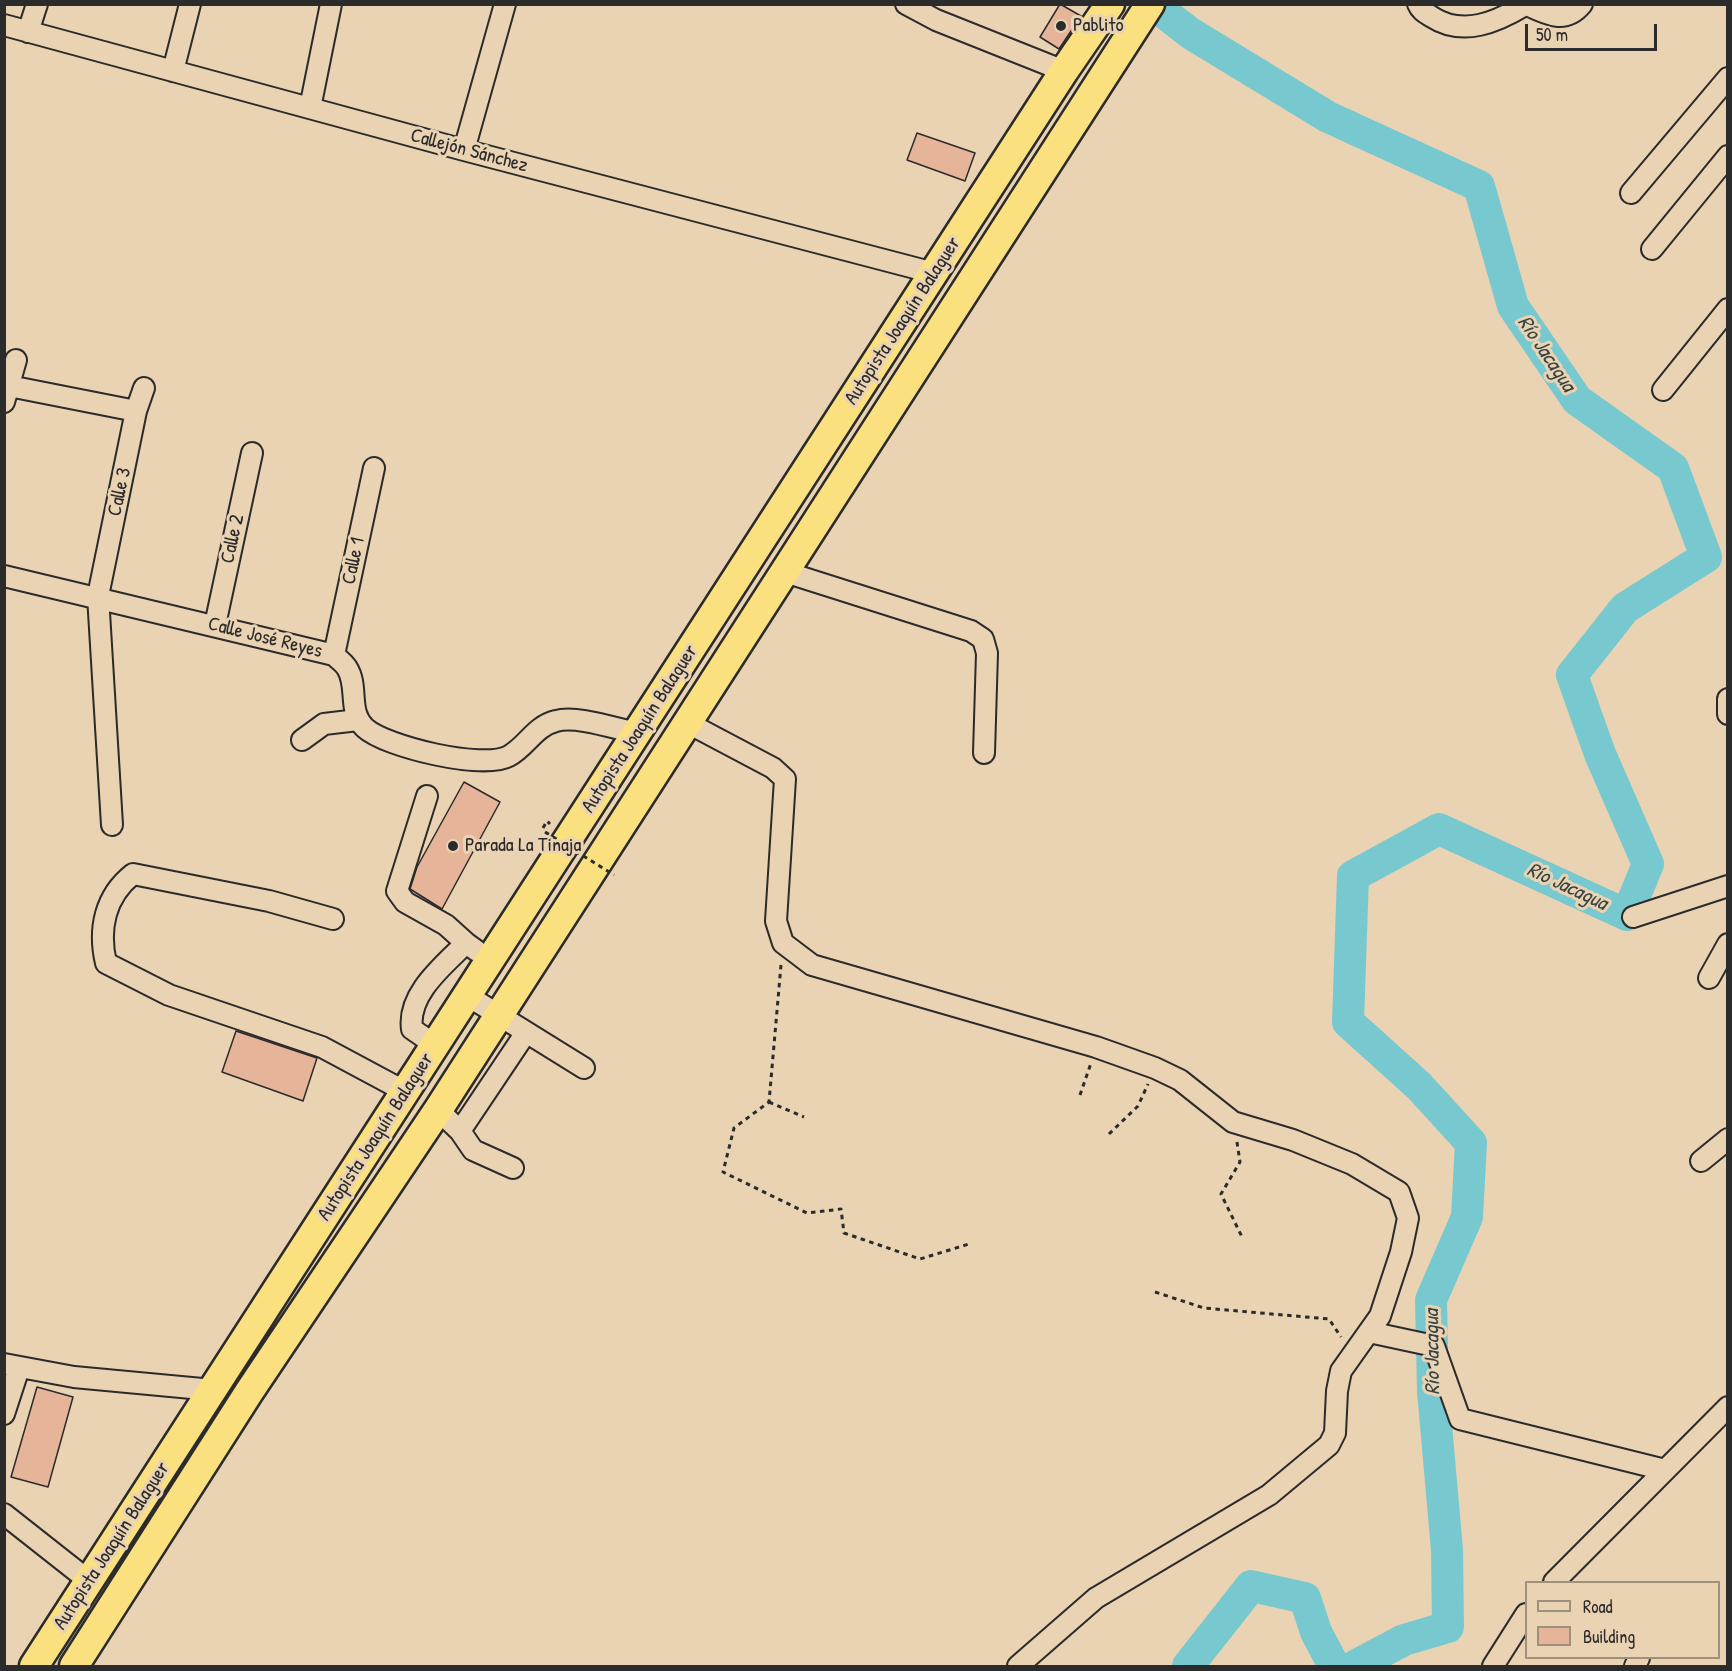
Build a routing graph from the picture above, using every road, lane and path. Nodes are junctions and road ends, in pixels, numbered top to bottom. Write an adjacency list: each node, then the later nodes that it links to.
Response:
1 (37, 4): 12 (street)
2 (190, 4): 13 (street)
3 (332, 4): 16 (street)
4 (505, 4): 17 (street)
5 (906, 4): 14 (street)
6 (1149, 4): 30 (highway, Autopista Joaquín Balaguer)
7 (1418, 4): 9 (street)
8 (1582, 4): 9 (street)
9 (1525, 5)
10 (1102, 15): 14 (highway, Autopista Joaquín Balaguer)
11 (4, 25): 12 (street, Callejón Sánchez)
12 (28, 32): 13 (street, Callejón Sánchez)
13 (173, 70): 16 (street, Callejón Sánchez)
14 (1064, 71): 21 (highway, Autopista Joaquín Balaguer)
15 (1728, 78): 19 (street)
16 (310, 108): 17 (street, Callejón Sánchez)
17 (464, 150): 21 (street, Callejón Sánchez)
18 (1728, 156): 20 (street)
19 (1631, 193)
20 (1652, 249)
21 (934, 273): 39 (highway, Autopista Joaquín Balaguer)
22 (1728, 309): 25 (street)
23 (16, 360): 26 (street)
24 (144, 388): 27 (street, Calle 3)
25 (1663, 390)
26 (7, 394): 27 (street)
27 (136, 411): 32 (street, Calle 3)
28 (252, 453): 33 (street, Calle 2)
29 (374, 468): 34 (street, Calle 1)
30 (785, 572): 38 (highway, Autopista Joaquín Balaguer); 41 (street)
31 (4, 576): 32 (street, Calle José Reyes)
32 (98, 596): 33 (street, Calle José Reyes); 43 (street, Calle 3)
33 (215, 625): 34 (street, Calle José Reyes)
34 (334, 655): 37 (street, Calle José Reyes)
35 (1728, 699): 36 (street)
36 (1728, 714)
37 (358, 720): 39 (street); 40 (street)
38 (686, 722): 50 (street); 55 (highway, Autopista Joaquín Balaguer)
39 (637, 733): 52 (highway, Autopista Joaquín Balaguer)
40 (302, 740)
41 (984, 753)
42 (426, 796): 49 (street)
43 (112, 825)
44 (544, 830): 45 (path, bridge)
45 (614, 875)
46 (1728, 886): 47 (street)
47 (1633, 917)
48 (333, 919): 61 (street)
49 (466, 943): 52 (street); 57 (street)
50 (783, 943): 58 (street); 63 (path)
51 (1728, 944): 53 (street)
52 (491, 961): 54 (highway, Autopista Joaquín Balaguer)
53 (1709, 978)
54 (468, 996): 55 (street); 57 (highway, Autopista Joaquín Balaguer)
55 (498, 1015): 56 (street); 64 (highway, Autopista Joaquín Balaguer)
56 (525, 1034): 59 (street); 67 (street)
57 (435, 1045): 61 (highway, Autopista Joaquín Balaguer)
58 (1096, 1047): 60 (street); 62 (path)
59 (584, 1068)
60 (1155, 1068): 66 (street); 68 (path)
61 (406, 1092): 78 (highway, Autopista Joaquín Balaguer)
62 (1080, 1095)
63 (769, 1102): 65 (path); 73 (path)
64 (438, 1110): 67 (street); 86 (highway, Autopista Joaquín Balaguer)
65 (804, 1117)
66 (1233, 1122): 72 (path); 75 (street)
67 (460, 1131): 71 (street)
68 (1109, 1134)
69 (1728, 1139): 70 (street)
70 (1701, 1161)
71 (513, 1168)
72 (1243, 1239)
73 (969, 1244)
74 (1155, 1292): 76 (path)
75 (1369, 1332): 76 (street); 81 (street)
76 (1352, 1354): 88 (street)
77 (12, 1366): 78 (street); 80 (street)
78 (213, 1390): 83 (highway, Autopista Joaquín Balaguer)
79 (1728, 1407): 81 (street)
80 (4, 1414)
81 (1665, 1470): 84 (street)
82 (4, 1514): 83 (street)
83 (89, 1581): 87 (highway, Autopista Joaquín Balaguer)
84 (1555, 1581)
85 (1525, 1617): 89 (street)
86 (82, 1665)
87 (34, 1666)
88 (1018, 1666)
89 (1492, 1666)

